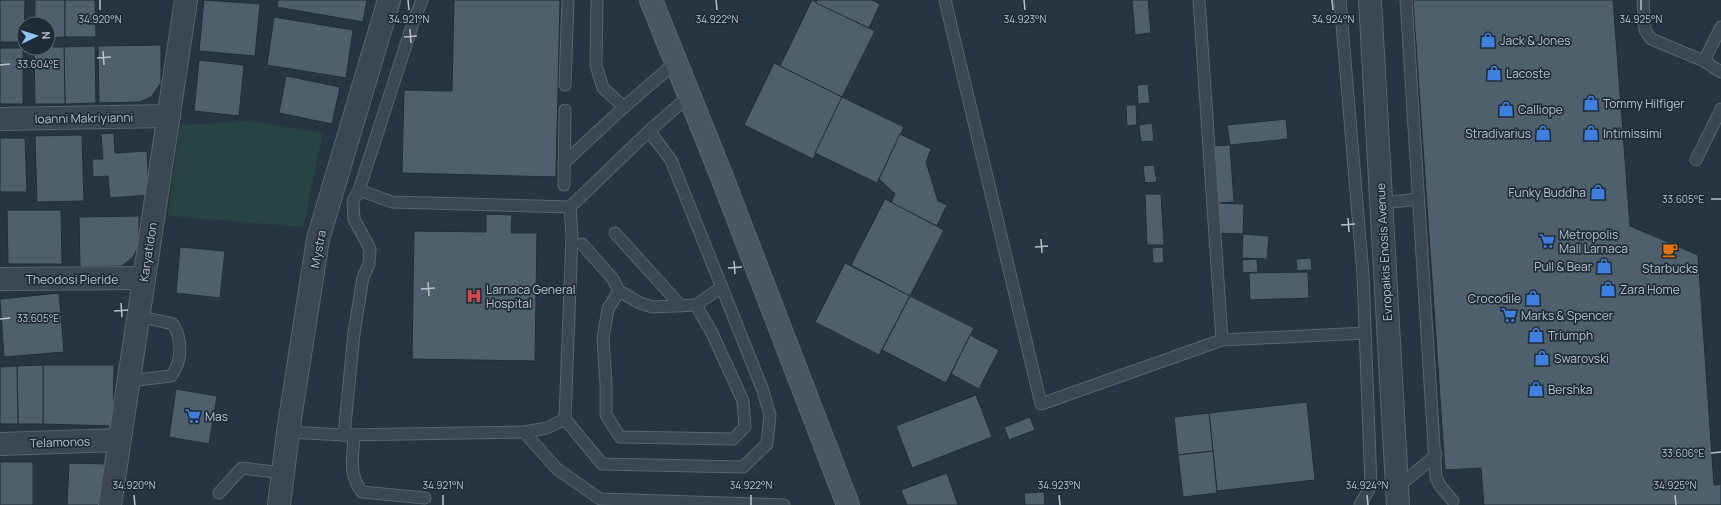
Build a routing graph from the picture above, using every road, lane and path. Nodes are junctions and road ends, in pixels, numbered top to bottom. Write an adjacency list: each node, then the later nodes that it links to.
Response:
1 (186, 0): 22 (street, Karyatidon)
2 (389, 0): 45 (street, Mystra)
3 (422, 0): 28 (lane)
4 (568, 0): 17 (lane)
5 (597, 0): 19 (lane)
6 (651, 0): 15 (street)
7 (945, 0): 42 (lane)
8 (1199, 0): 42 (lane)
9 (1340, 0): 41 (lane)
10 (1370, 0): 30 (street, Evropaikis Enosis Avenue)
11 (1406, 0): 29 (lane)
12 (1643, 0): 14 (lane)
13 (1721, 26): 14 (lane)
14 (1704, 61): 16 (lane)
15 (675, 62): 18 (street); 19 (lane)
16 (1721, 72)
17 (565, 86)
18 (689, 96): 24 (lane); 59 (street)
19 (624, 107): 26 (lane)
20 (1721, 109): 25 (lane)
21 (564, 110): 26 (lane)
22 (169, 116): 23 (street, Ioanni Makriyianni); 34 (street, Karyatidon)
23 (0, 119)
24 (649, 131): 31 (lane); 36 (lane)
25 (1696, 160)
26 (565, 162): 27 (lane)
27 (564, 185)
28 (359, 190): 31 (lane); 47 (lane)
29 (1419, 199): 30 (lane); 50 (lane)
30 (1382, 203): 53 (street, Evropaikis Enosis Avenue)
31 (570, 207): 44 (lane)
32 (615, 233): 39 (lane)
33 (582, 244): 37 (lane)
34 (144, 278): 35 (street, Theodosi Pieride); 40 (street, Karyatidon)
35 (0, 279)
36 (722, 288): 38 (lane); 44 (lane)
37 (619, 291): 38 (lane); 39 (lane)
38 (696, 305): 39 (lane)
39 (681, 306)
40 (138, 316): 43 (street, Karyatidon); 43 (lane)
41 (1365, 333): 42 (lane); 60 (lane)
42 (1222, 340)
43 (128, 382): 48 (street, Karyatidon)
44 (565, 419): 46 (lane)
45 (288, 432): 47 (lane); 51 (street, Mystra)
46 (524, 432): 47 (lane); 58 (lane)
47 (349, 435): 54 (lane)
48 (120, 440): 49 (street, Telamonos); 56 (street, Karyatidon)
49 (0, 444)
50 (1436, 455): 53 (lane); 55 (lane)
51 (283, 473): 52 (lane); 57 (street, Mystra)
52 (219, 493)
53 (1398, 496)
54 (424, 498)
55 (1453, 501)
56 (110, 505)
57 (279, 505)
58 (784, 505)
59 (848, 505)
60 (1360, 505)

